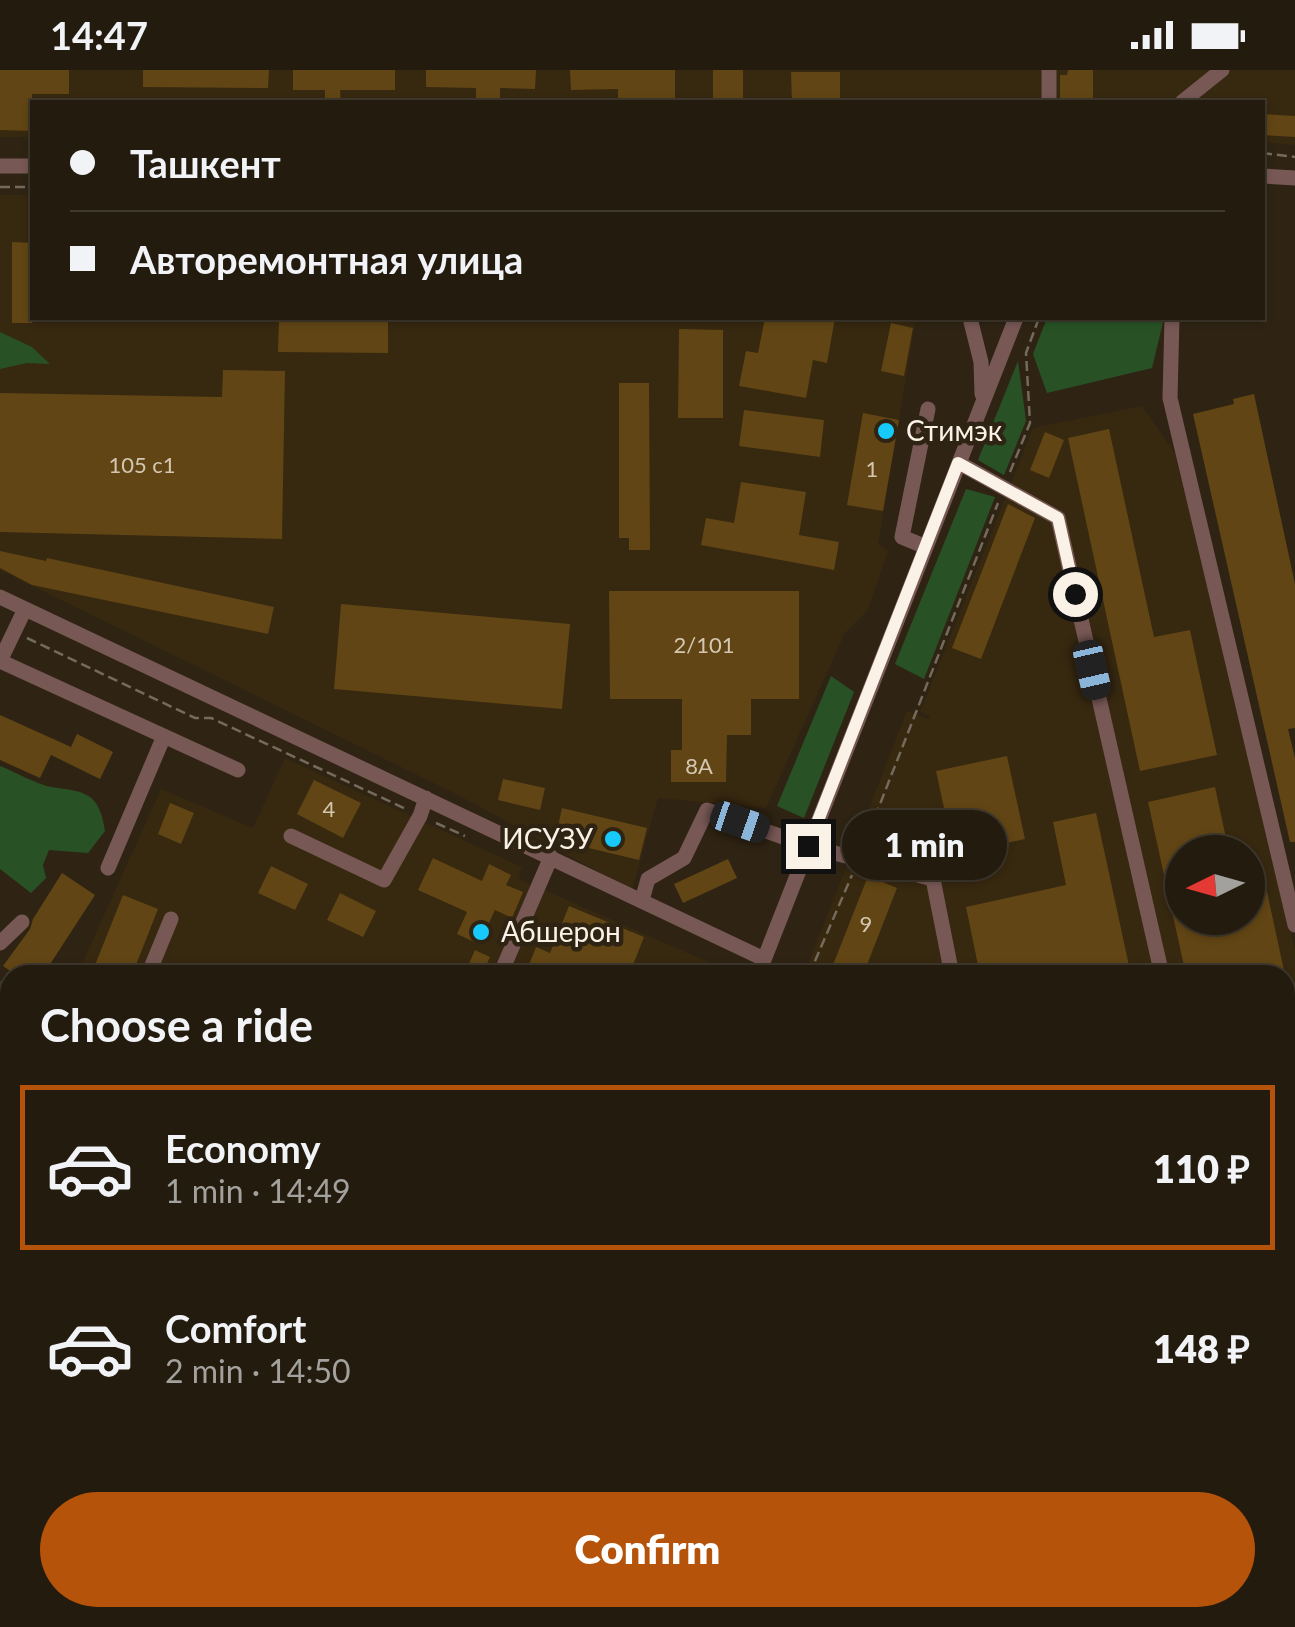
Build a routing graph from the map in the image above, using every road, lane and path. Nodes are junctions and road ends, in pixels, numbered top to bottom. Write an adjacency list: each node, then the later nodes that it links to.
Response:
1 (1049, 70): 3 (street)
2 (1222, 70): 4 (street)
3 (1048, 100)
4 (1184, 100)
5 (1265, 153): 6 (path)
6 (1295, 157)
7 (0, 166): 8 (street)
8 (30, 166)
9 (1265, 176): 10 (street)
10 (1295, 178)
11 (0, 187): 12 (path)
12 (30, 188)
13 (970, 320): 17 (street)
14 (1015, 320): 17 (street)
15 (1039, 320): 20 (path)
16 (1172, 320): 41 (street)
17 (982, 403): 19 (street)
18 (928, 409): 21 (street)
19 (958, 463): 20 (street); 22 (street)
20 (1004, 488): 36 (path); 49 (street)
21 (910, 499): 22 (street); 23 (street)
22 (940, 511): 23 (street)
23 (926, 548): 34 (street)
24 (0, 597): 25 (street)
25 (25, 609): 26 (street); 30 (street)
26 (14, 632): 27 (street); 31 (path)
27 (0, 661): 28 (street)
28 (164, 736): 29 (street); 37 (street)
29 (238, 770)
30 (426, 798): 31 (street); 35 (street)
31 (420, 816): 32 (street); 33 (path)
32 (291, 836)
33 (474, 839)
34 (808, 846): 36 (street); 38 (street); 46 (street)
35 (551, 857): 38 (street); 44 (street)
36 (859, 858): 47 (path); 48 (street)
37 (108, 868)
38 (642, 900): 45 (street)
39 (172, 919): 43 (street)
40 (22, 922): 42 (street)
41 (1295, 925)
42 (0, 943)
43 (152, 965)
44 (504, 965)
45 (757, 965)
46 (762, 965)
47 (813, 965)
48 (950, 965)
49 (1160, 965)
50 (102, 1627): 51 (street)
51 (111, 1627)

